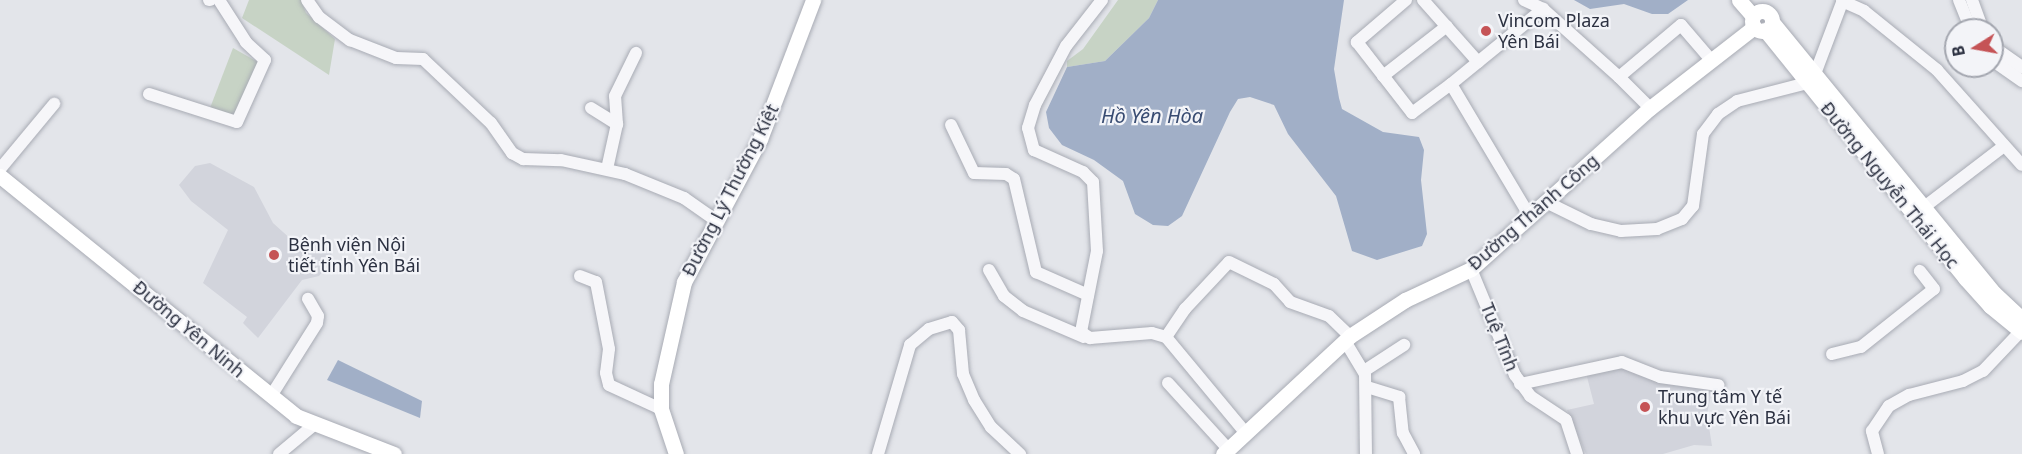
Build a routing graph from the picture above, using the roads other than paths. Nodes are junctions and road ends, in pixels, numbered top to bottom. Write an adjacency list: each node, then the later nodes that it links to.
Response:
1 (219, 0): 28 (street)
2 (307, 0): 37 (street)
3 (813, 0): 42 (main road, Đường Lý Thường Kiệt)
4 (1102, 0): 47 (street)
5 (1406, 0): 23 (street)
6 (1424, 0): 16 (street)
7 (1524, 0): 12 (street)
8 (1739, 0): 13 (main road, Đường Nguyễn Thái Học)
9 (1959, 0): 14 (street)
10 (1972, 0): 15 (street)
11 (1842, 1): 25 (street); 34 (street)
12 (1543, 9): 20 (street); 24 (street)
13 (1760, 18): 19 (main road, Đường Thành Công); 25 (main road, Đường Nguyễn Thái Học)
14 (1966, 18)
15 (1979, 18)
16 (1446, 26): 20 (street); 23 (street)
17 (636, 53): 32 (street)
18 (2004, 54): 21 (street)
19 (1712, 61): 24 (street); 31 (main road, Đường Thành Công)
20 (1478, 62): 27 (street)
21 (2022, 67)
22 (2004, 68): 26 (street)
23 (1383, 76): 27 (street)
24 (1619, 77): 31 (street)
25 (1811, 79): 39 (street); 40 (main road, Đường Nguyễn Thái Học)
26 (2022, 81)
27 (1451, 84): 41 (street)
28 (149, 94)
29 (54, 104): 36 (street)
30 (591, 108): 32 (street)
31 (1650, 108): 39 (main road, Đường Thành Công)
32 (617, 124): 37 (street)
33 (951, 124): 47 (street)
34 (2004, 146): 35 (street); 40 (street)
35 (2022, 165)
36 (0, 169)
37 (607, 169): 42 (street)
38 (0, 176): 60 (main road, Đường Yên Ninh)
39 (1546, 202): 41 (main road, Đường Thành Công)
40 (1919, 211): 49 (main road, Đường Nguyễn Thái Học)
41 (1529, 215): 43 (main road, Đường Thành Công)
42 (714, 219): 61 (main road, Đường Lý Thường Kiệt)
43 (1471, 269): 52 (main road, Đường Thành Công); 57 (street, Tuệ Tĩnh)
44 (989, 270): 50 (street)
45 (1920, 271): 54 (street)
46 (580, 276): 61 (street)
47 (1088, 295): 50 (street)
48 (308, 299): 60 (street)
49 (2022, 327): 73 (street)
50 (1084, 337): 51 (street)
51 (1166, 337): 52 (street); 63 (street)
52 (1348, 338): 55 (street); 63 (main road, Đường Thành Công)
53 (1404, 345): 55 (street)
54 (1832, 354)
55 (1364, 371): 59 (street)
56 (1168, 383): 64 (street)
57 (1520, 384): 58 (street); 72 (street, Tuệ Tĩnh)
58 (1718, 385)
59 (1367, 387): 70 (street); 71 (street)
60 (270, 396): 62 (main road, Đường Yên Ninh)
61 (661, 409): 67 (main road, Đường Lý Thường Kiệt)
62 (315, 424): 65 (street); 66 (main road, Đường Yên Ninh)
63 (1244, 431): 64 (main road, Đường Thành Công)
64 (1225, 452)
65 (279, 454)
66 (394, 454)
67 (676, 454)
68 (878, 454): 69 (street)
69 (1020, 454)
70 (1366, 454)
71 (1414, 454)
72 (1577, 454)
73 (1878, 454)

